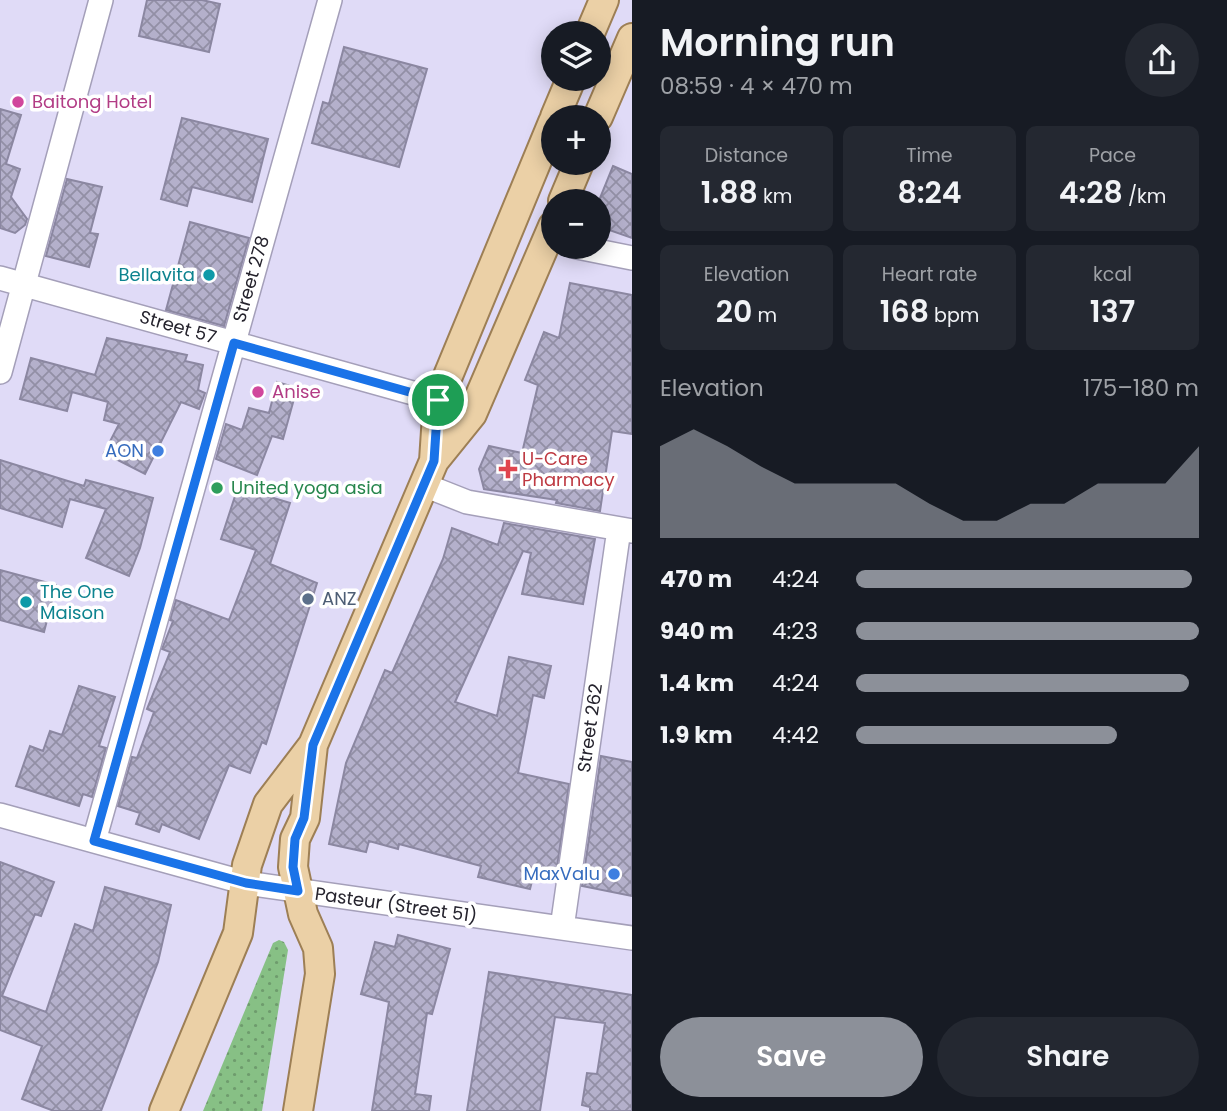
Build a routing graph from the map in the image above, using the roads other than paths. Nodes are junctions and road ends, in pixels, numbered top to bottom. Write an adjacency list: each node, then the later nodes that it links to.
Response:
1 (101, 0): 12 (street)
2 (330, 0): 13 (street, Street 278)
3 (604, 0): 4 (main road)
4 (595, 21)
5 (632, 38): 6 (main road)
6 (603, 105)
7 (541, 151): 15 (main road)
8 (611, 254): 10 (street)
9 (541, 256): 16 (main road)
10 (632, 258)
11 (0, 278): 12 (street, Street 57)
12 (24, 284): 13 (street, Street 57); 14 (street)
13 (234, 343): 15 (street, Street 57); 20 (street, Street 278)
14 (0, 372)
15 (438, 400): 16 (main road)
16 (429, 473): 17 (street); 18 (main road)
17 (625, 530): 23 (street, Street 262)
18 (313, 745): 21 (main road); 22 (main road)
19 (0, 815): 20 (street, Pasteur (Street 51))
20 (94, 841): 21 (street, Pasteur (Street 51))
21 (246, 883): 22 (street, Pasteur (Street 51)); 25 (main road)
22 (298, 891): 23 (street, Pasteur (Street 51)); 26 (main road)
23 (562, 928): 24 (street, Pasteur (Street 51))
24 (632, 938)
25 (164, 1111)
26 (298, 1111)

